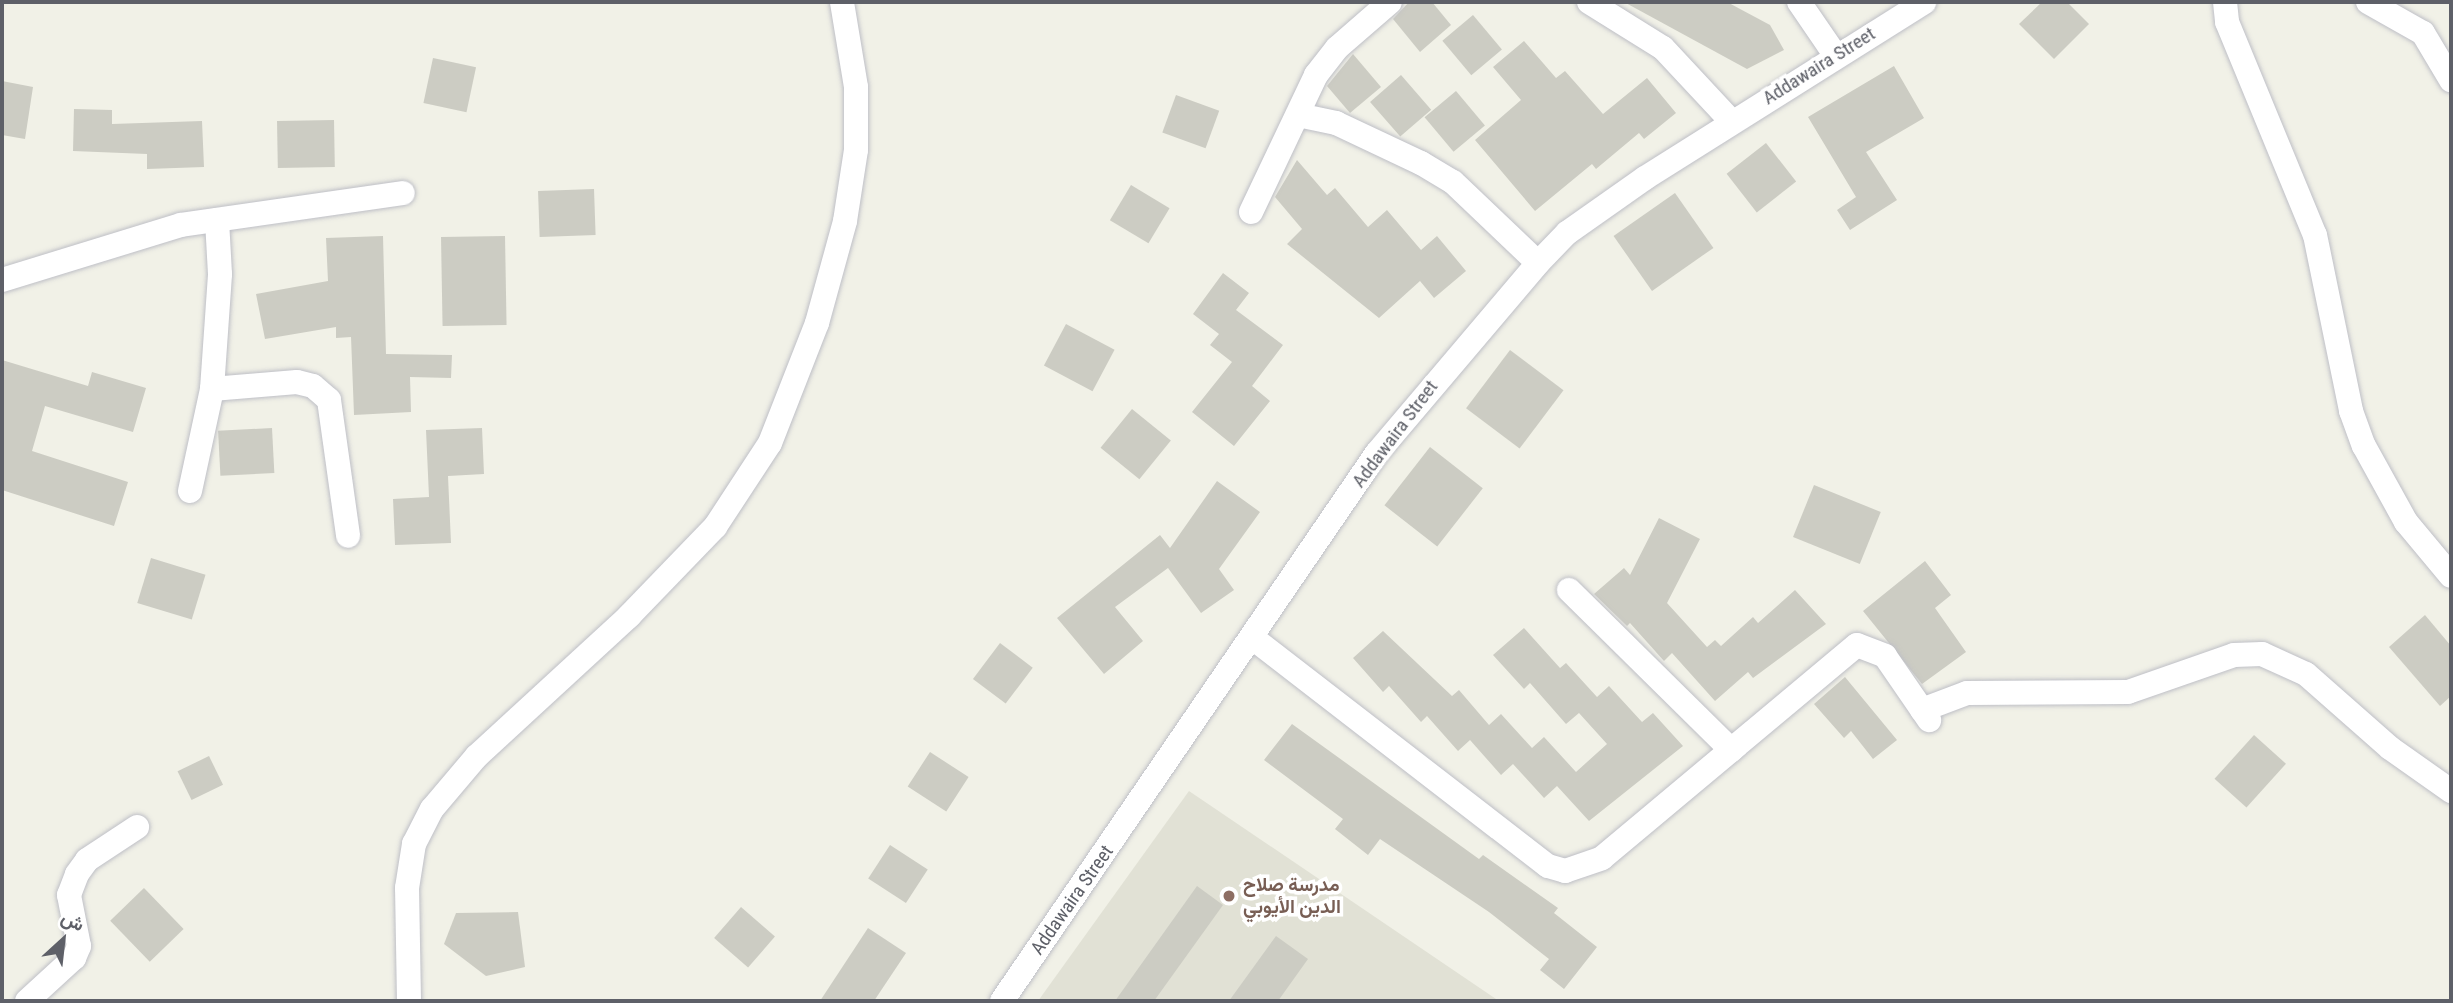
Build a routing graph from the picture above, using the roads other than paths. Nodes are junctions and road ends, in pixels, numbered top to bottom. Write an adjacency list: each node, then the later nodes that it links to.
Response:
1 (842, 2): 27 (street)
2 (1390, 2): 10 (street)
3 (1589, 2): 11 (street)
4 (1799, 2): 8 (street)
5 (1924, 2): 8 (street, Addawaira Street)
6 (2225, 2): 20 (street)
7 (2368, 2): 9 (street)
8 (1836, 55): 11 (street, Addawaira Street)
9 (2451, 80)
10 (1298, 115): 13 (street); 15 (street)
11 (1731, 121): 15 (street, Addawaira Street)
12 (403, 193): 14 (street)
13 (1251, 212)
14 (217, 220): 16 (street); 17 (street)
15 (1538, 263): 22 (street, Addawaira Street)
16 (2, 280)
17 (212, 388): 18 (street); 19 (street)
18 (190, 491)
19 (348, 536)
20 (2451, 576)
21 (1569, 590): 23 (street)
22 (1254, 639): 23 (street); 28 (street, Addawaira Street)
23 (1731, 750): 24 (street)
24 (2451, 791)
25 (136, 827): 26 (street)
26 (27, 1001)
27 (409, 1001)
28 (1002, 1001)

